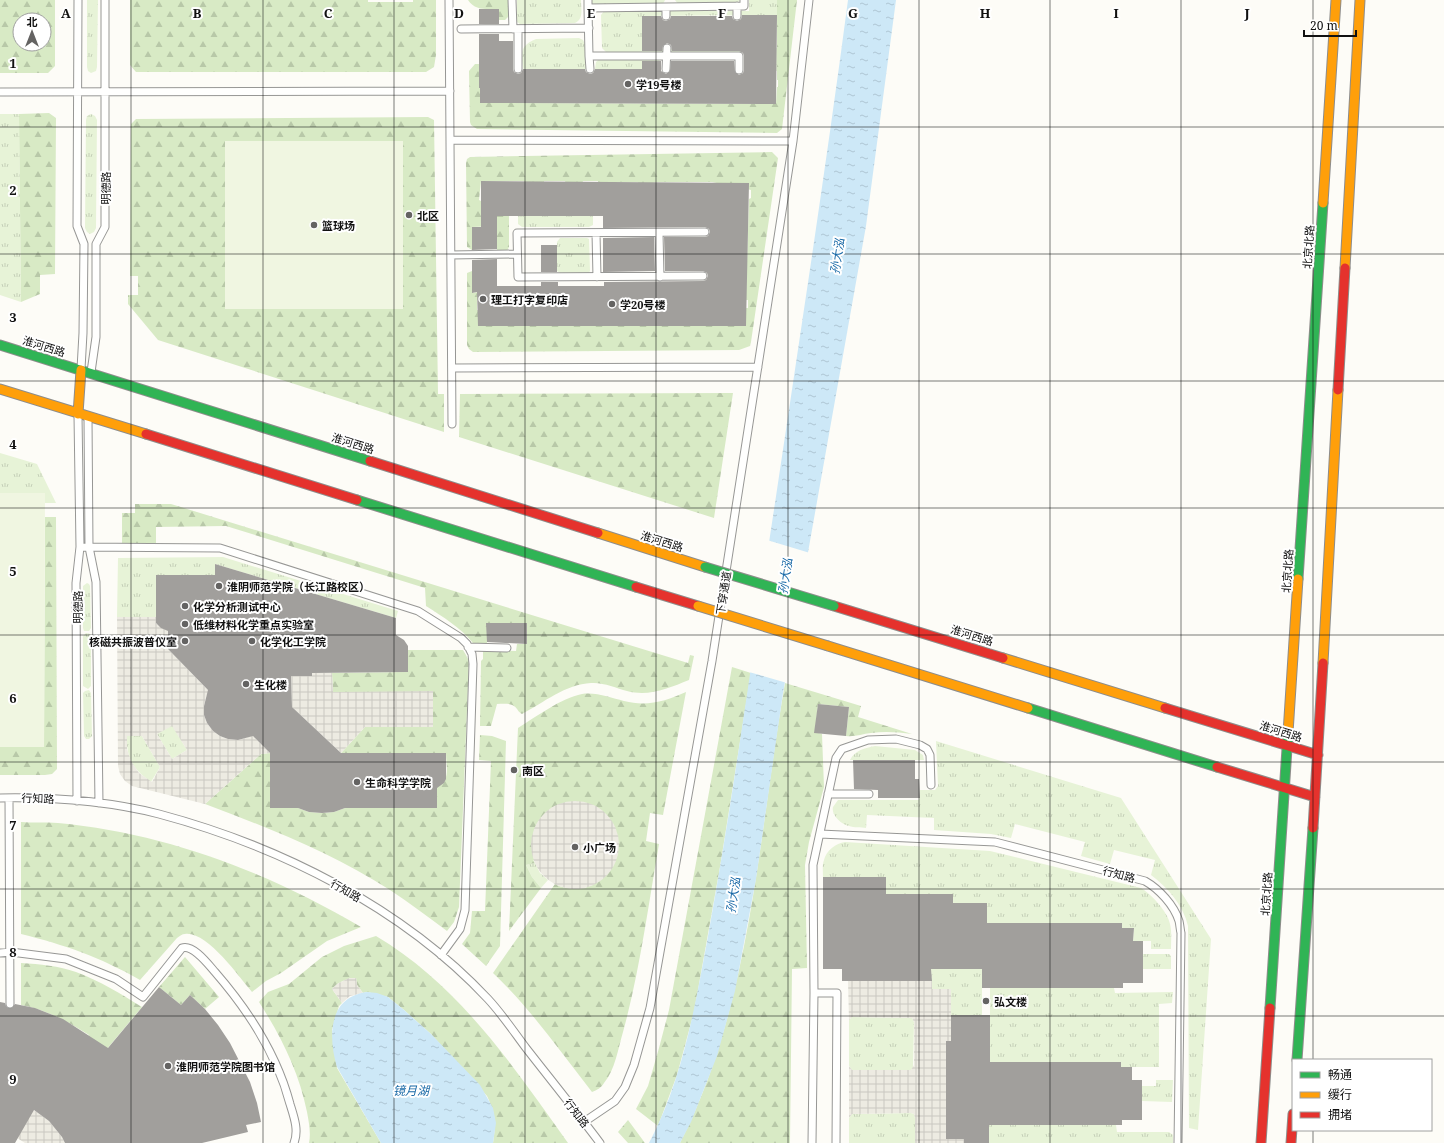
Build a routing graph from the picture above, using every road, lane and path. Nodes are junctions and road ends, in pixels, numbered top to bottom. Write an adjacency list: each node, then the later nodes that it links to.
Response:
1 (78, 0): 26 (lane)
2 (105, 0): 27 (lane, 明德路)
3 (449, 0): 24 (lane)
4 (512, 0): 17 (lane)
5 (588, 0): 12 (lane)
6 (744, 0): 11 (lane)
7 (810, 0): 29 (lane, 下穿通道)
8 (1336, 0): 51 (main road, 北京北路)
9 (1360, 0): 52 (main road)
10 (669, 5): 11 (lane); 12 (lane); 13 (lane)
11 (737, 6): 14 (lane)
12 (588, 8): 15 (lane)
13 (666, 16)
14 (737, 16)
15 (588, 28): 17 (lane); 19 (lane)
16 (461, 29): 17 (lane)
17 (515, 29): 20 (lane)
18 (667, 52): 19 (lane); 22 (lane); 23 (lane)
19 (589, 56): 21 (lane)
20 (518, 69)
21 (590, 69)
22 (666, 69)
23 (739, 70)
24 (450, 91): 27 (lane); 28 (lane)
25 (0, 92): 26 (lane)
26 (78, 92): 27 (lane); 41 (lane)
27 (105, 92): 42 (lane, 明德路)
28 (450, 140): 29 (lane); 34 (lane)
29 (793, 141): 39 (lane, 下穿通道)
30 (705, 232): 32 (lane)
31 (596, 233): 32 (lane); 33 (lane); 36 (lane)
32 (659, 233): 37 (lane)
33 (517, 254): 34 (lane); 36 (lane)
34 (451, 255): 40 (lane)
35 (703, 276): 37 (lane)
36 (597, 277): 37 (lane)
37 (660, 277)
38 (0, 345): 41 (main road, 淮河西路)
39 (758, 367): 40 (lane); 69 (lane, 下穿通道)
40 (452, 368): 46 (lane)
41 (81, 370): 42 (main road, 淮河西路); 45 (main road)
42 (90, 377): 51 (main road, 淮河西路, bridge)
43 (0, 389): 45 (main road)
44 (88, 413): 45 (main road); 48 (lane, 明德路); 54 (main road, bridge)
45 (78, 414): 47 (lane, 明德路)
46 (452, 424)
47 (80, 547): 48 (lane); 60 (lane, 明德路)
48 (88, 547): 49 (lane); 61 (lane, 明德路)
49 (468, 647): 50 (lane); 65 (lane)
50 (507, 648)
51 (1287, 745): 52 (main road, 淮河西路); 54 (main road, 北京北路)
52 (1318, 755): 57 (main road)
53 (931, 785): 55 (lane)
54 (1285, 787): 57 (main road); 76 (main road, 北京北路)
55 (828, 794): 56 (lane); 62 (lane)
56 (869, 794)
57 (1315, 797): 68 (main road)
58 (0, 798): 59 (lane, 行知路)
59 (9, 798): 60 (lane, 行知路); 63 (lane)
60 (77, 801): 61 (lane, 行知路)
61 (99, 803): 65 (lane, 行知路)
62 (820, 834): 66 (lane); 75 (lane, 行知路)
63 (11, 952): 64 (lane); 67 (lane); 71 (lane)
64 (0, 953)
65 (441, 955): 69 (lane, 行知路)
66 (814, 993): 73 (lane); 74 (lane)
67 (10, 1004)
68 (1297, 1059)
69 (584, 1122): 72 (lane, 行知路)
70 (1292, 1128): 77 (main road)
71 (294, 1143)
72 (600, 1143)
73 (812, 1143)
74 (836, 1143)
75 (1178, 1143)
76 (1261, 1143)
77 (1291, 1143)

